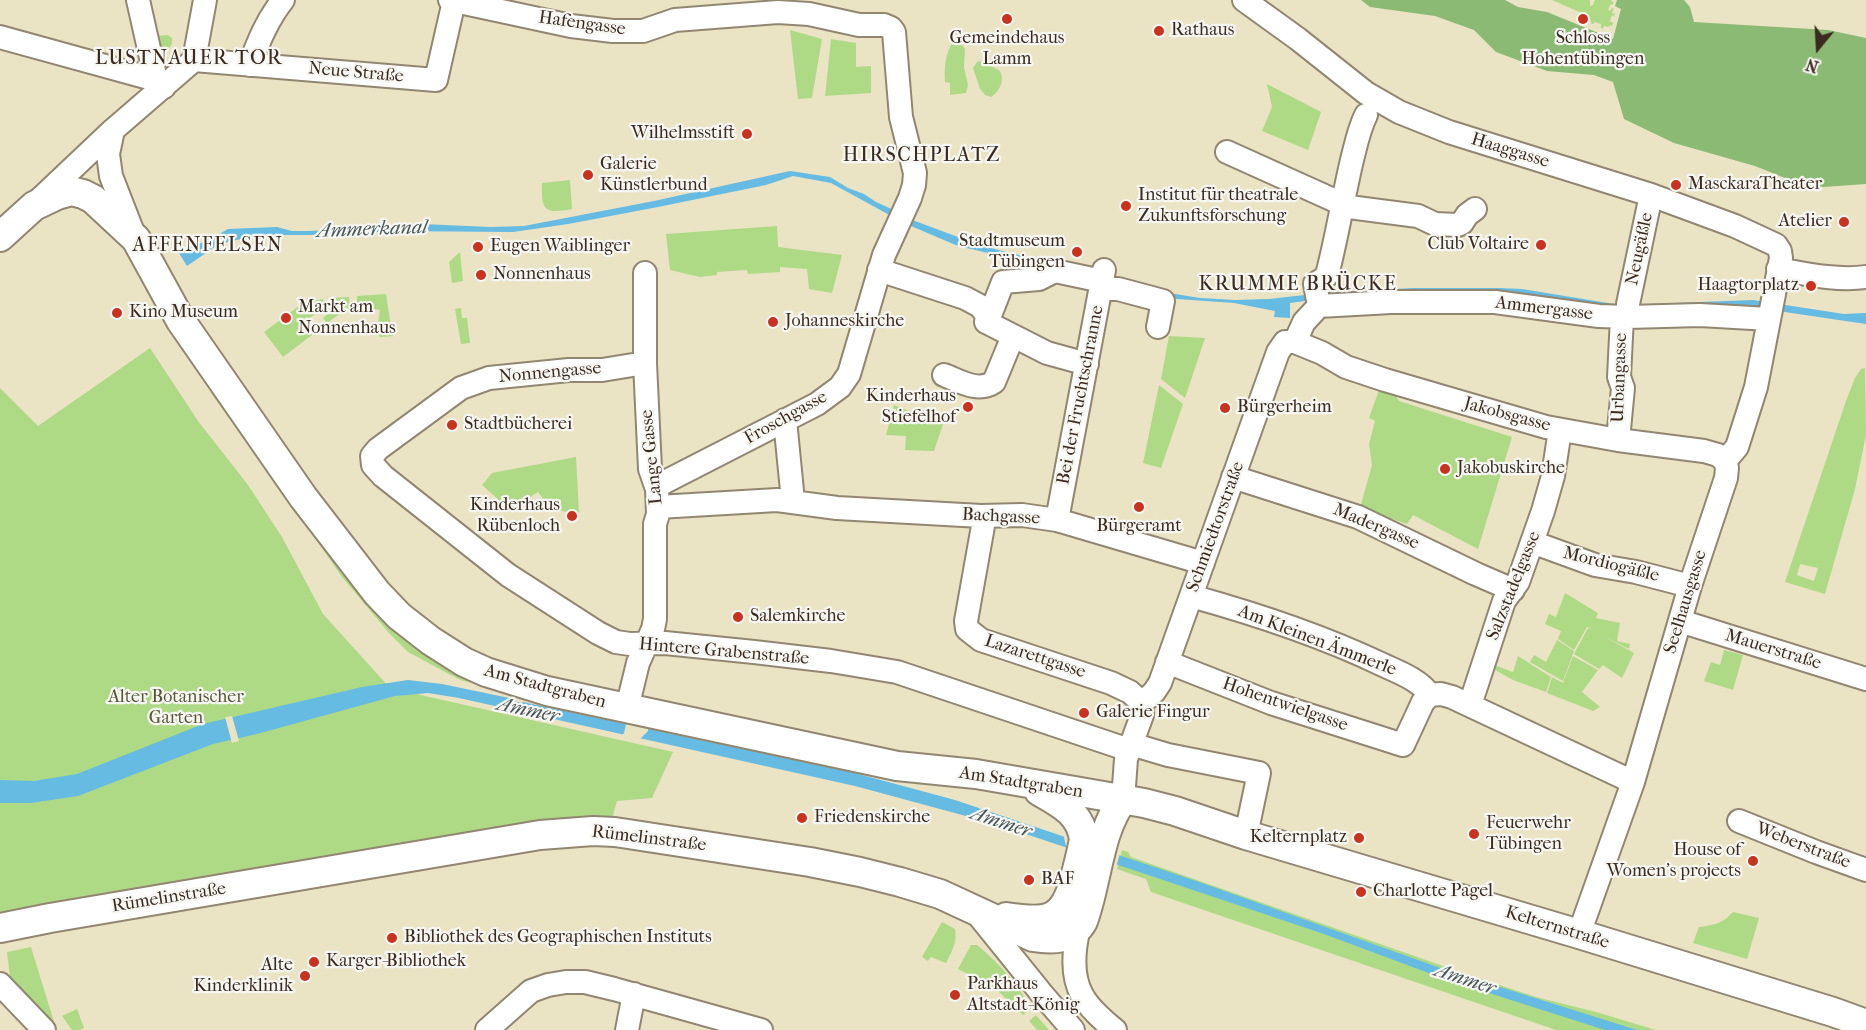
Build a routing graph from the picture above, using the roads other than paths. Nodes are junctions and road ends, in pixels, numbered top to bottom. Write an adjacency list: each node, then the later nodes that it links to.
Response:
1 (138, 0): 9 (street)
2 (205, 0): 7 (street)
3 (283, 0): 8 (street)
4 (452, 0): 8 (street, Neue Straße); 13 (street, Hafengasse)
5 (1245, 0): 14 (street, Haaggasse)
6 (0, 37): 9 (street)
7 (194, 60): 8 (street, Neue Straße); 9 (street)
8 (249, 65)
9 (160, 84): 11 (street)
10 (1366, 115): 15 (street)
11 (113, 130): 16 (street); 19 (street, Am Stadtgraben)
12 (1227, 152): 15 (street)
13 (915, 173): 21 (street, Froschgasse)
14 (1651, 195): 20 (street, Haaggasse); 27 (street, Neugäßle)
15 (1341, 204): 17 (street); 25 (street)
16 (34, 206): 18 (main road, Am Stadtgraben); 19 (main road, Am Stadtgraben)
17 (1475, 209)
18 (0, 237)
19 (136, 239): 57 (main road, Am Stadtgraben)
20 (1778, 269): 23 (street); 26 (street, Seelhausgasse)
21 (879, 270): 28 (street); 35 (street, Froschgasse)
22 (645, 273): 32 (street, Lange Gasse)
23 (1866, 277)
24 (1103, 280): 28 (street); 29 (street); 33 (street, Bei der Fruchtschranne)
25 (1319, 306): 27 (street, Ammergasse); 31 (street, Schmiedtorstraße)
26 (1771, 309): 27 (street, Ammergasse); 39 (street, Seelhausgasse)
27 (1625, 310): 37 (street, Urbangasse)
28 (988, 318): 30 (street)
29 (1158, 327)
30 (1013, 336): 33 (street); 34 (street)
31 (1295, 342): 36 (street, Jakobsgasse); 40 (street, Schmiedtorstraße)
32 (645, 363): 38 (street, Nonnengasse); 41 (street, Lange Gasse)
33 (1087, 364): 44 (street, Bei der Fruchtschranne)
34 (944, 375)
35 (785, 420): 41 (street, Froschgasse); 42 (street)
36 (1560, 430): 37 (street, Jakobsgasse); 45 (street, Salzstadelgasse)
37 (1617, 440): 39 (street, Jakobsgasse)
38 (372, 456): 51 (street, Hintere Grabenstraße)
39 (1725, 461): 47 (street, Seelhausgasse)
40 (1233, 477): 46 (street, Schmiedtorstraße); 48 (street, Madergasse)
41 (657, 496): 42 (street, Bachgasse); 51 (street, Lange Gasse)
42 (802, 502): 43 (street, Bachgasse)
43 (981, 516): 44 (street, Bachgasse); 55 (street, Lazarettgasse)
44 (1057, 520): 46 (street, Bachgasse)
45 (1532, 542): 47 (street, Mordiogäßle); 48 (street, Salzstadelgasse)
46 (1203, 563): 49 (street, Schmiedtorstraße)
47 (1690, 586): 50 (street, Seelhausgasse)
48 (1514, 590): 56 (street, Salzstadelgasse)
49 (1191, 596): 52 (street, Schmiedtorstraße); 54 (street, Am Kleinen Ämmerle)
50 (1680, 621): 53 (street, Mauerstraße); 59 (street, Seelhausgasse)
51 (646, 642): 57 (street, Lange Gasse); 58 (street, Hintere Grabenstraße)
52 (1167, 662): 54 (street, Hohentwielgasse); 55 (street, Schmiedtorstraße)
53 (1866, 679)
54 (1430, 695): 56 (street)
55 (1142, 703): 58 (street, Schmiedtorstraße)
56 (1470, 705): 59 (street)
57 (627, 708): 60 (main road, Am Stadtgraben)
58 (1128, 751): 61 (street, Schmiedtorstraße); 62 (street, Schmiedtorstraße); 64 (street)
59 (1633, 782): 70 (street, Seelhausgasse)
60 (1027, 784): 61 (main road, Am Stadtgraben); 66 (main road)
61 (1083, 793): 62 (main road, Am Stadtgraben)
62 (1123, 800): 64 (main road, Kelternstraße); 69 (main road)
63 (1739, 821): 65 (street, Weberstraße)
64 (1246, 835): 70 (main road, Kelternstraße)
65 (1866, 870)
66 (1070, 896): 67 (main road); 69 (street)
67 (974, 910): 68 (main road, Rümelinstraße); 69 (main road, Rümelinstraße); 78 (street)
68 (0, 928)
69 (1079, 929): 79 (street)
70 (1579, 934): 73 (main road, Kelternstraße)
71 (0, 984): 74 (street)
72 (634, 994): 75 (street); 76 (street); 77 (street)
73 (1866, 1024)
74 (45, 1030)
75 (487, 1030)
76 (627, 1030)
77 (761, 1030)
78 (1073, 1030)
79 (1114, 1030)

